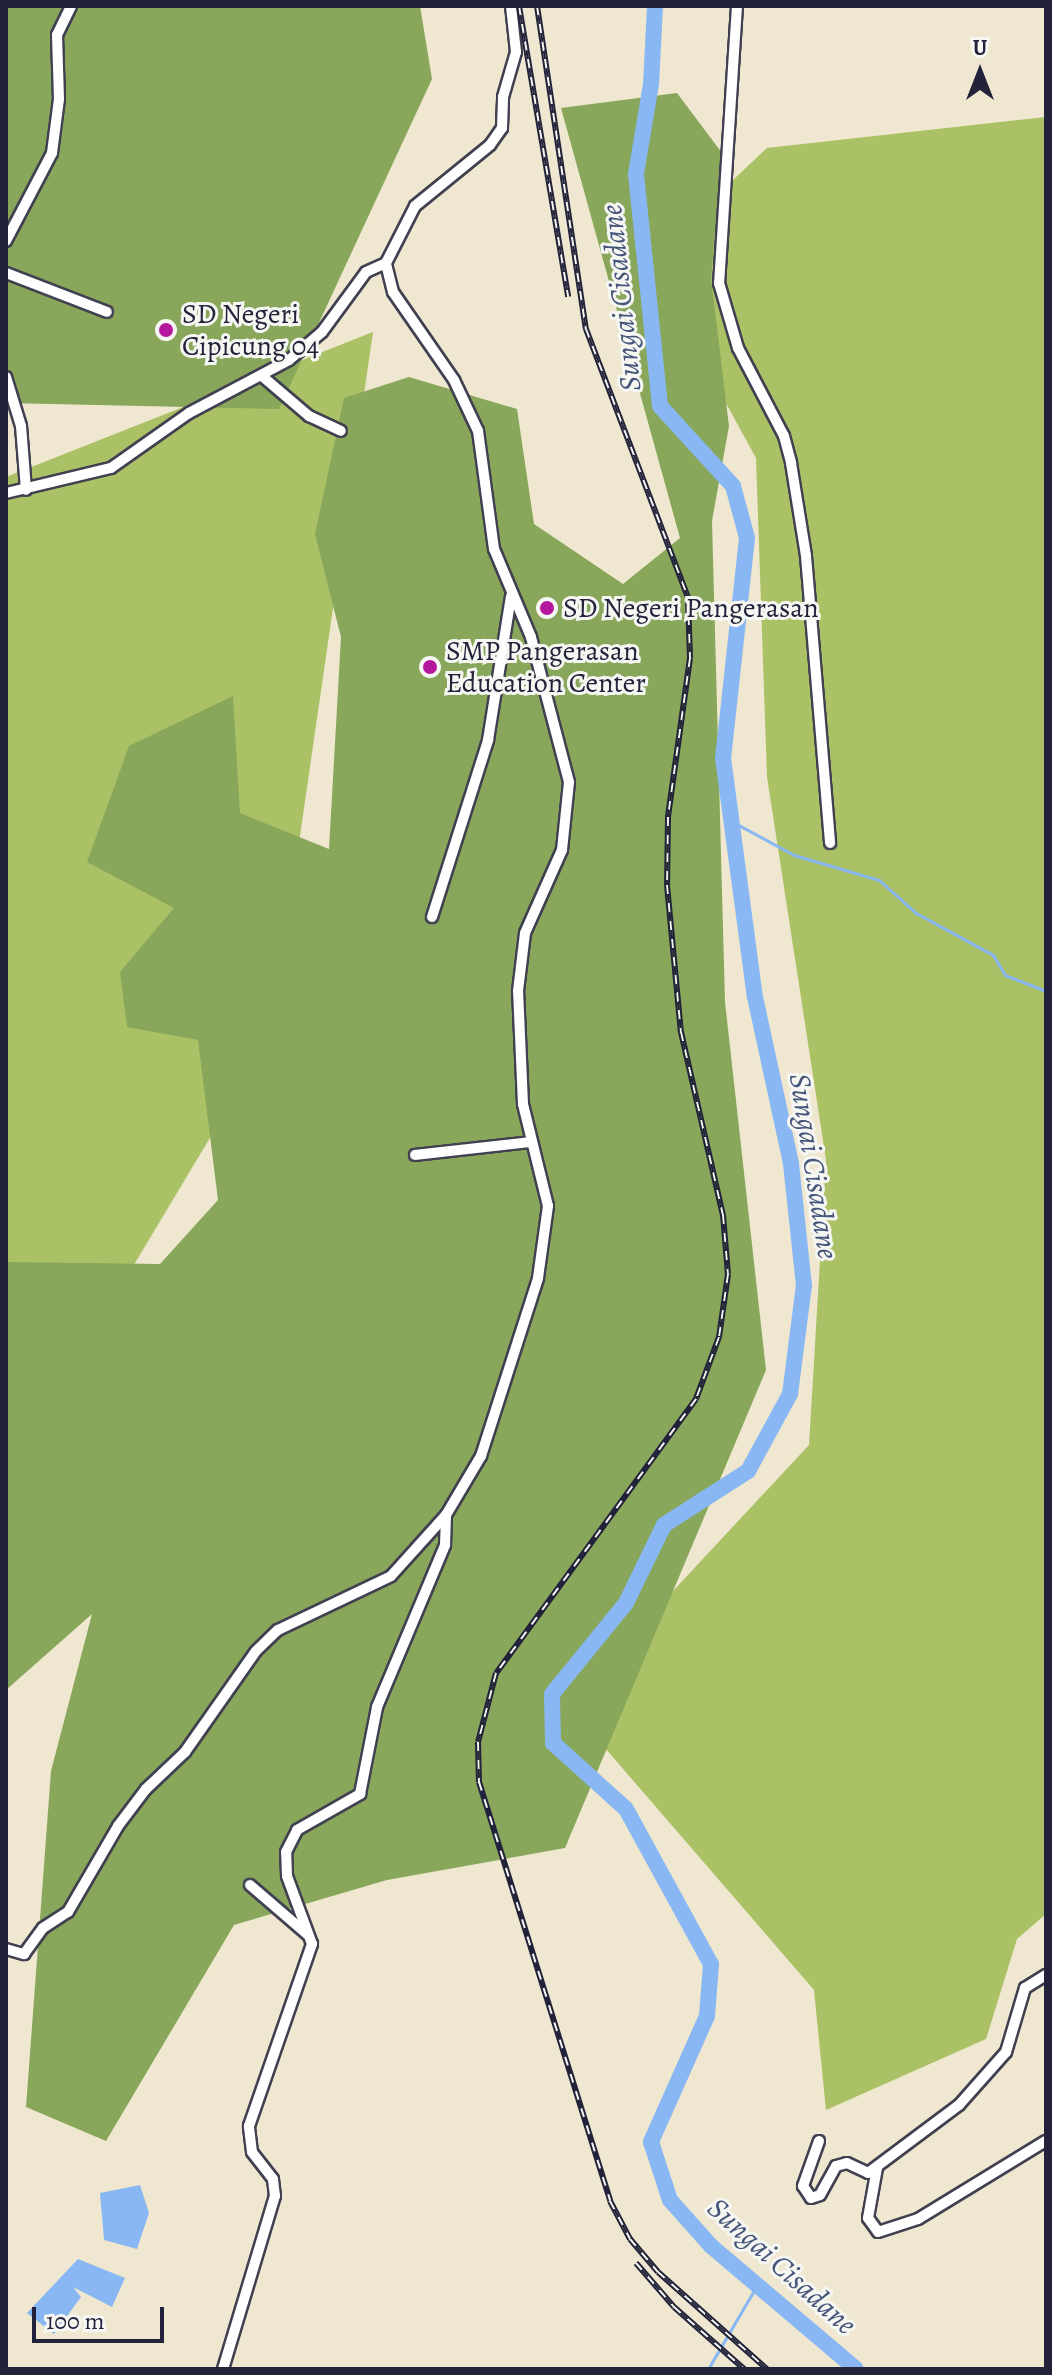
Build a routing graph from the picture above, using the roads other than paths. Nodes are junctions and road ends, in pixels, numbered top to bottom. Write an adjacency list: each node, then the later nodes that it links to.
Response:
1 (71, 6): 4 (street)
2 (511, 6): 5 (street)
3 (737, 6): 14 (street)
4 (6, 241)
5 (386, 263): 8 (street); 13 (street)
6 (6, 273): 7 (street)
7 (107, 312)
8 (262, 376): 10 (street); 11 (street)
9 (6, 377): 11 (street)
10 (341, 431)
11 (26, 490): 12 (street)
12 (6, 493)
13 (512, 595): 15 (street); 16 (street)
14 (830, 843)
15 (432, 917)
16 (531, 1142): 17 (street); 18 (street)
17 (415, 1155)
18 (446, 1515): 20 (street); 21 (street)
19 (250, 1885): 20 (street)
20 (307, 1934): 26 (street)
21 (6, 1949)
22 (1046, 1975): 25 (street)
23 (819, 2141): 25 (street)
24 (1046, 2141): 25 (street)
25 (877, 2168)
26 (223, 2369)

